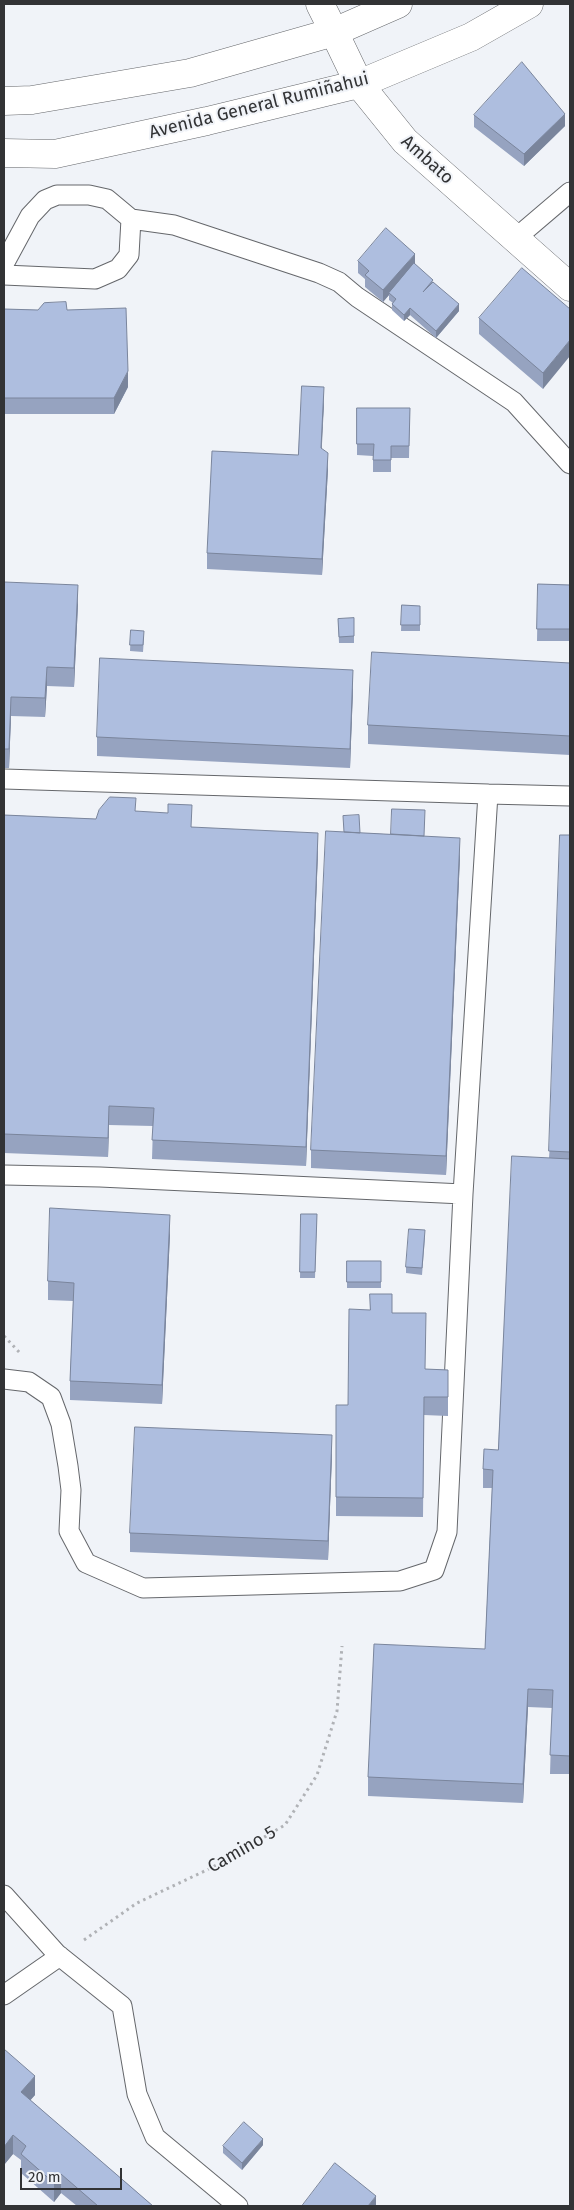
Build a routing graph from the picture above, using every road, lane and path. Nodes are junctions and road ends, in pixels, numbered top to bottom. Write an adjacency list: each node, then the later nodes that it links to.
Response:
1 (320, 4): 4 (main road, Ambato)
2 (398, 4): 4 (main road)
3 (529, 4): 5 (main road, Avenida General Rumiñahui)
4 (334, 32): 5 (main road, Ambato); 6 (main road)
5 (359, 84): 7 (main road, Avenida General Rumiñahui); 10 (main road, Ambato)
6 (4, 101)
7 (4, 153)
8 (570, 192): 10 (lane)
9 (131, 219): 11 (lane); 12 (lane); 14 (lane)
10 (516, 238): 13 (main road, Ambato)
11 (4, 264)
12 (4, 275)
13 (570, 287)
14 (570, 464)
15 (4, 779): 16 (lane)
16 (488, 794): 17 (lane); 19 (lane)
17 (570, 796)
18 (4, 1175): 19 (lane)
19 (463, 1194): 20 (lane)
20 (4, 1379)
21 (342, 1646): 23 (path, Camino 5)
22 (4, 1895): 23 (lane)
23 (59, 1955): 24 (lane); 25 (lane)
24 (4, 1995)
25 (238, 2206)

